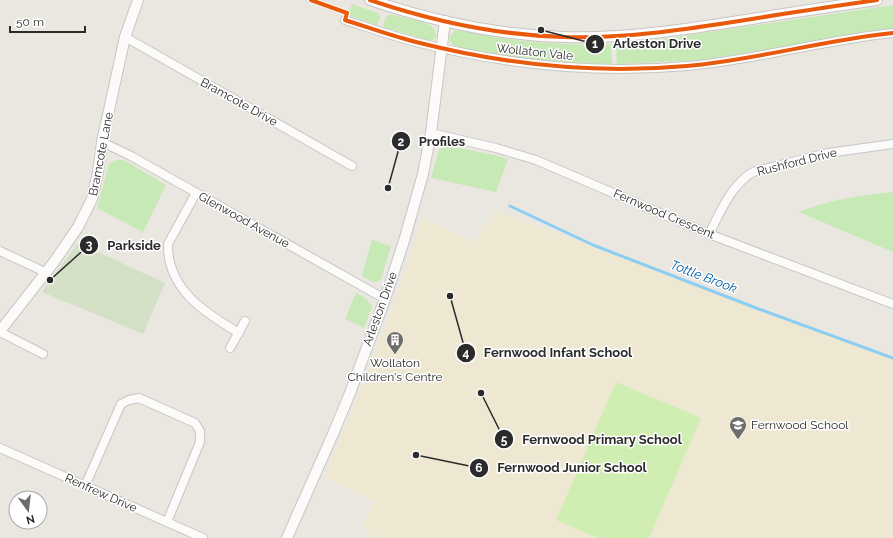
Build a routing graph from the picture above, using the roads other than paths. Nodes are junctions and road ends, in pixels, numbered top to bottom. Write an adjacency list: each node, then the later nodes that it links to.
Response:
1 (138, 0): 7 (street, Bramcote Lane)
2 (370, 0): 5 (street, Wollaton Vale)
3 (877, 0): 5 (street, Wollaton Vale)
4 (345, 20): 8 (street, Wollaton Vale)
5 (445, 21): 8 (street, Arleston Drive)
6 (893, 33): 8 (street, Wollaton Vale)
7 (125, 37): 10 (street, Bramcote Lane); 12 (street, Bramcote Drive)
8 (442, 48): 9 (street, Arleston Drive)
9 (431, 134): 14 (street, Fernwood Crescent); 17 (street, Arleston Drive)
10 (102, 142): 13 (street, Glenwood Avenue); 16 (street, Bramcote Lane)
11 (893, 144): 14 (street, Rushford Drive)
12 (352, 166)
13 (196, 193): 17 (street, Glenwood Avenue); 21 (street)
14 (710, 234): 18 (street, Fernwood Crescent)
15 (0, 251): 16 (street)
16 (45, 272): 20 (street, Bramcote Lane)
17 (385, 299): 28 (street, Arleston Drive)
18 (893, 304)
19 (245, 321): 21 (street)
20 (0, 331): 23 (street)
21 (239, 332): 22 (street)
22 (230, 348)
23 (43, 354)
24 (0, 448): 25 (street, Renfrew Drive)
25 (85, 486): 26 (street, Renfrew Drive); 26 (street)
26 (167, 522): 27 (street, Renfrew Drive)
27 (203, 538)
28 (287, 538)

